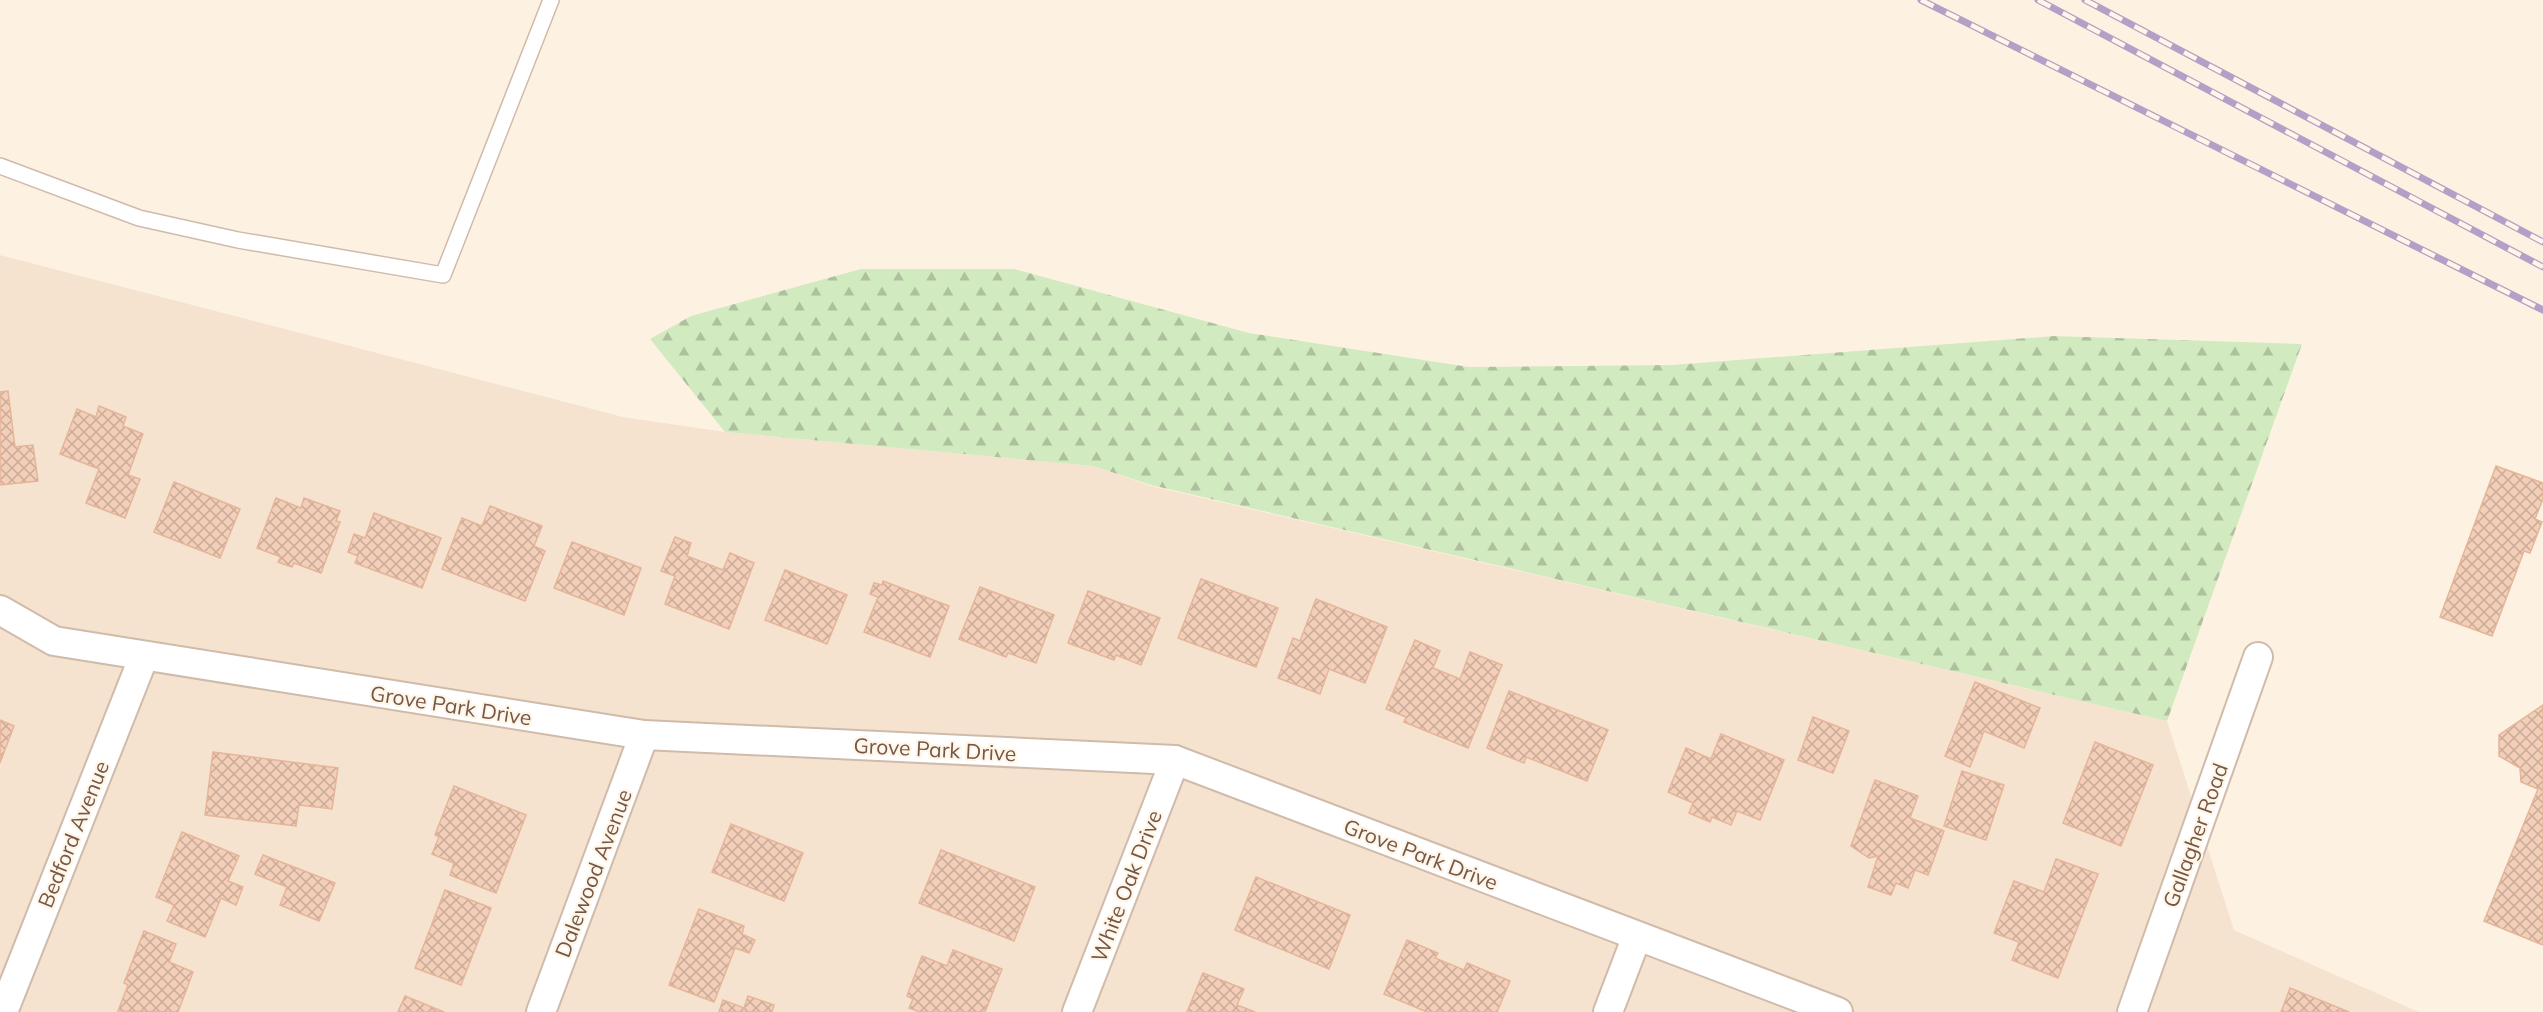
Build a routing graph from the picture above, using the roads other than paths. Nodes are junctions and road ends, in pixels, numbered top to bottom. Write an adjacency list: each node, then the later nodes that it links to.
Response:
1 (551, 0): 2 (lane)
2 (0, 166)
3 (0, 610): 4 (street, Grove Park Drive)
4 (144, 656): 6 (street, Grove Park Drive); 9 (street, Bedford Avenue)
5 (2258, 657): 14 (street, Gallagher Road)
6 (644, 735): 7 (street, Grove Park Drive); 10 (street, Dalewood Avenue)
7 (1175, 760): 8 (street, Grove Park Drive); 11 (street, White Oak Drive)
8 (1637, 936): 12 (street); 13 (street, Grove Park Drive)
9 (3, 1012)
10 (541, 1012)
11 (1077, 1012)
12 (1608, 1012)
13 (1838, 1012)
14 (2132, 1012)

